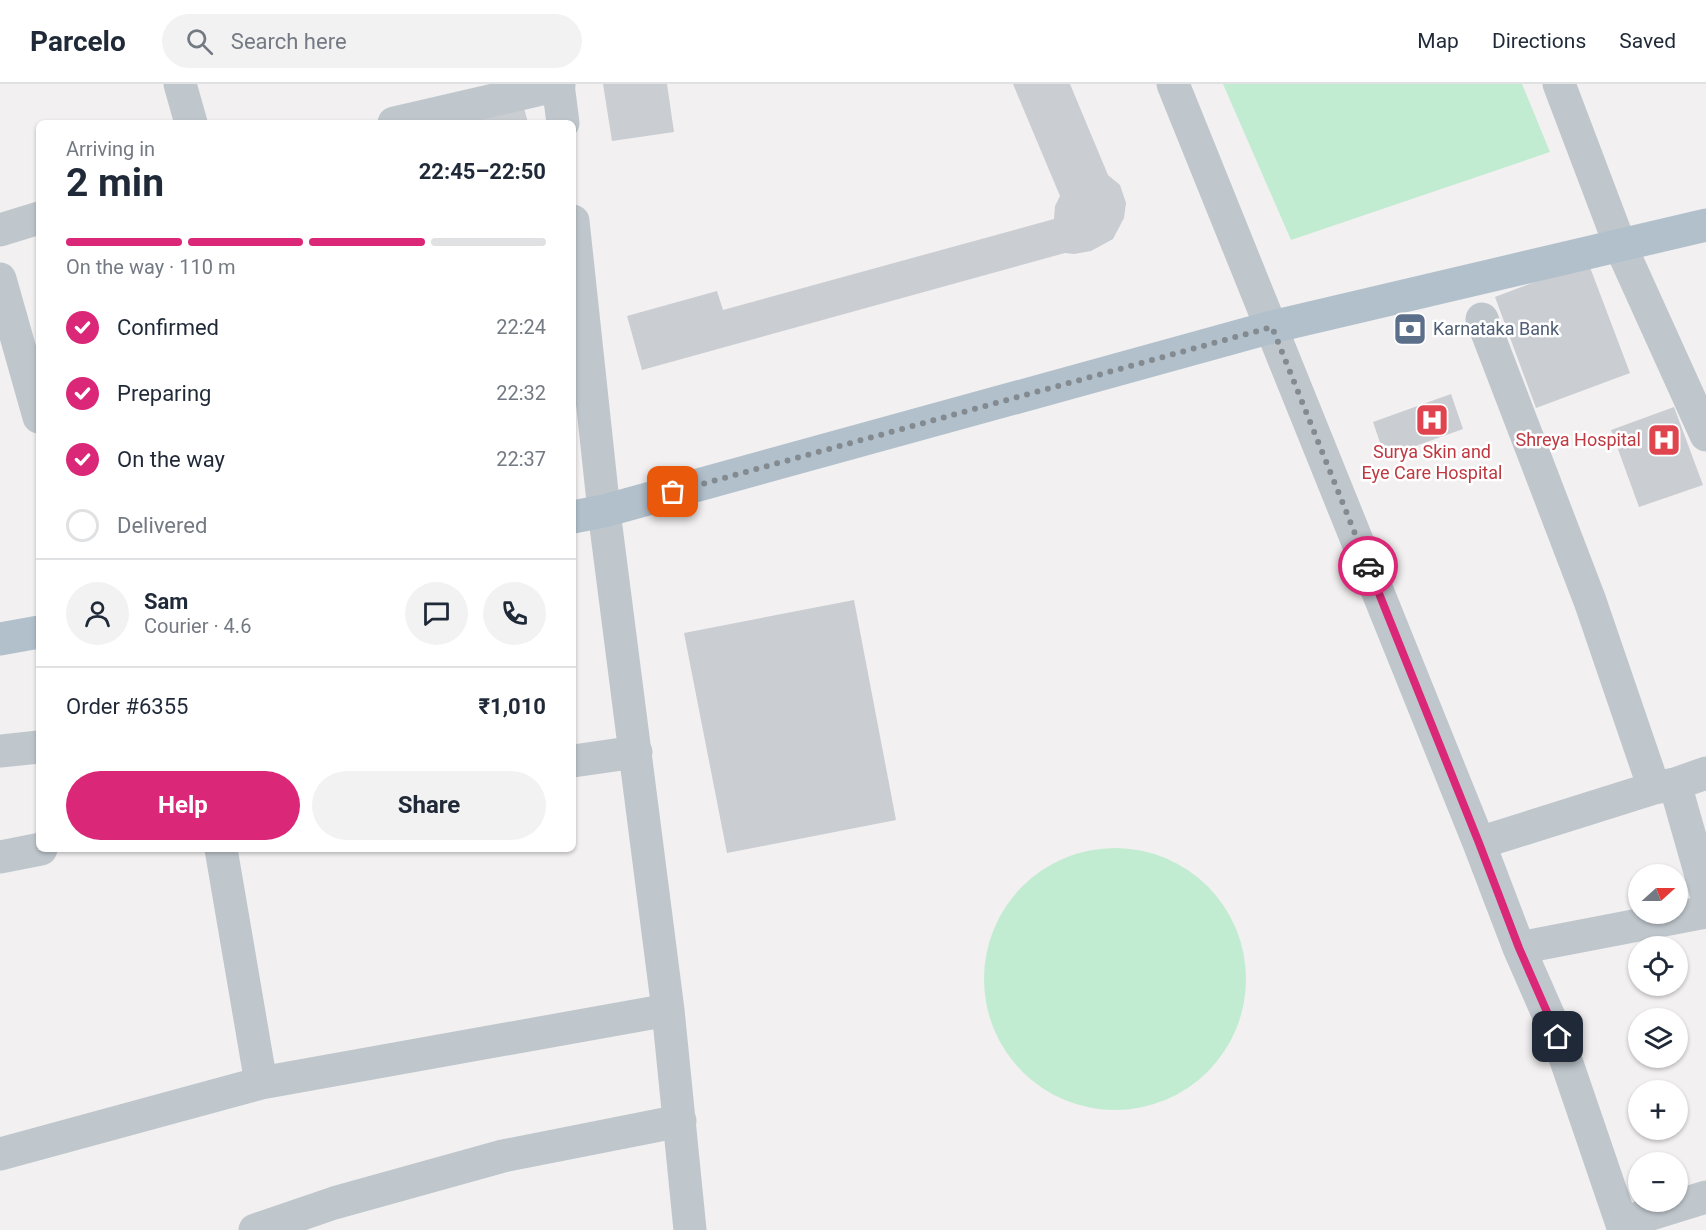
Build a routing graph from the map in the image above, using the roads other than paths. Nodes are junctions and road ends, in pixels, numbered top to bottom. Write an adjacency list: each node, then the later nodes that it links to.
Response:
1 (180, 84): 5 (street)
2 (1173, 84): 15 (street)
3 (1559, 84): 11 (street)
4 (558, 85): 6 (street); 7 (street)
5 (190, 120)
6 (407, 120)
7 (562, 120)
8 (36, 219): 10 (street)
9 (1706, 225): 11 (main road)
10 (0, 230)
11 (1620, 245): 15 (main road); 17 (street)
12 (0, 279): 16 (street)
13 (576, 280): 18 (street)
14 (1482, 319): 26 (street)
15 (1272, 327): 18 (main road); 27 (street)
16 (36, 406)
17 (1706, 435)
18 (588, 514): 23 (street)
19 (36, 633): 20 (main road)
20 (0, 639)
21 (36, 747): 22 (street)
22 (0, 751)
23 (636, 752): 24 (street); 34 (street)
24 (576, 761)
25 (1706, 773): 26 (street)
26 (1665, 786): 27 (street); 31 (street)
27 (1479, 843): 33 (street)
28 (36, 850): 30 (street)
29 (222, 852): 35 (street)
30 (0, 857)
31 (1706, 893)
32 (1706, 912): 33 (street)
33 (1519, 948): 39 (street)
34 (668, 1010): 35 (street); 36 (street)
35 (261, 1083): 37 (street)
36 (680, 1121): 40 (street); 41 (street)
37 (0, 1154)
38 (1706, 1197): 39 (street)
39 (1623, 1226)
40 (255, 1230)
41 (690, 1230)

